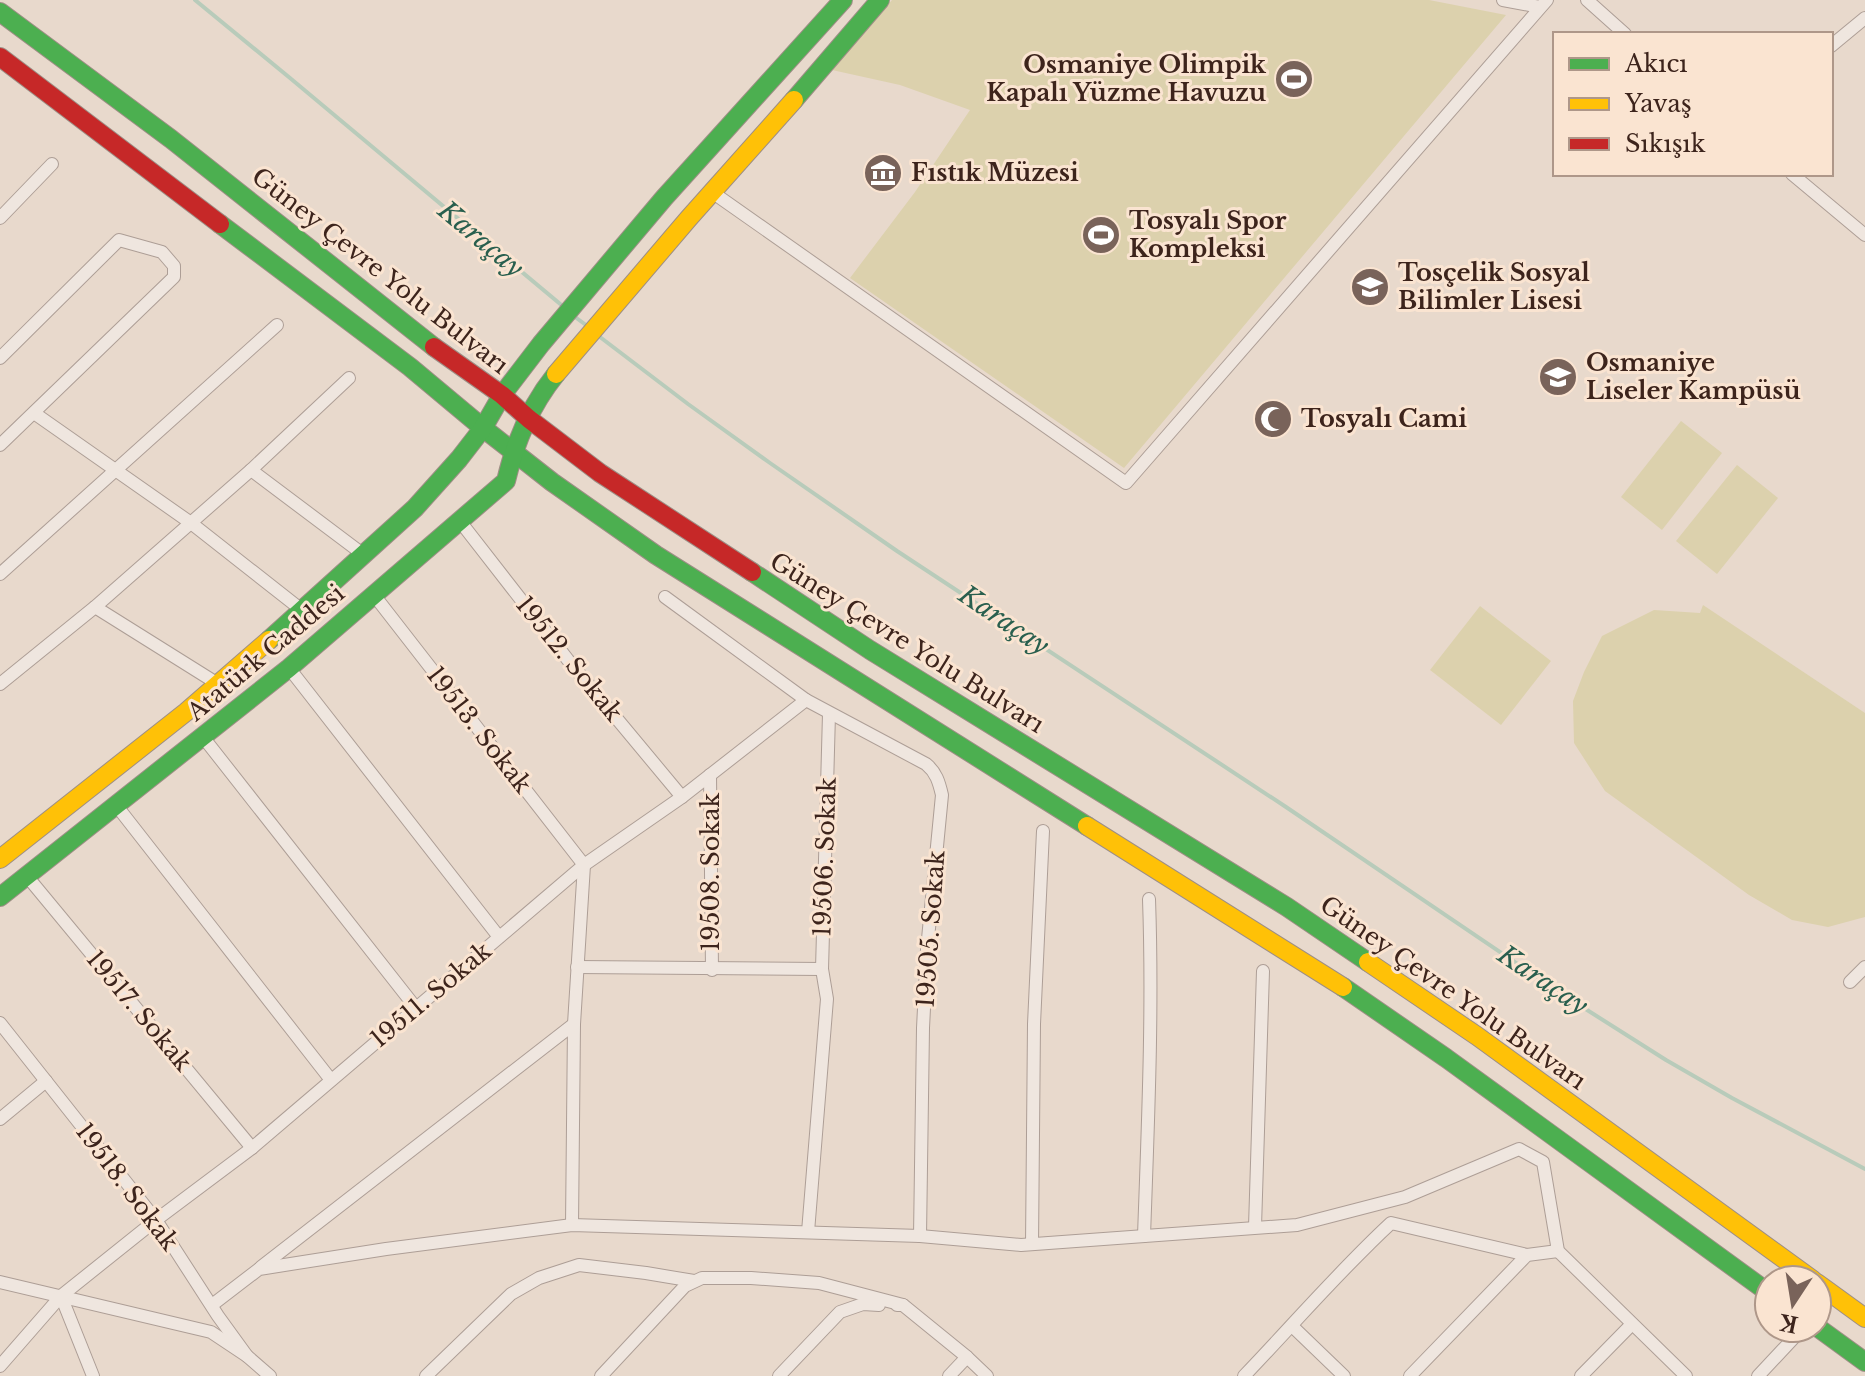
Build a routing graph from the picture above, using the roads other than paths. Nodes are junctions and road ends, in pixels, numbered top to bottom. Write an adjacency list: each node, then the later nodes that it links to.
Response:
1 (843, 0): 19 (main road, Atatürk Caddesi)
2 (880, 0): 13 (main road, Atatürk Caddesi)
3 (1503, 0): 5 (street)
4 (1587, 0): 8 (street)
5 (1544, 4): 13 (street)
6 (0, 12): 19 (main road, Güney Çevre Yolu Bulvarı)
7 (1865, 18): 9 (street)
8 (1623, 32)
9 (1833, 44)
10 (0, 57): 22 (main road)
11 (52, 164): 14 (street)
12 (1794, 176): 15 (street)
13 (712, 192): 21 (main road, Atatürk Caddesi)
14 (0, 218)
15 (1865, 235)
16 (277, 325): 26 (street)
17 (0, 358): 20 (street)
18 (349, 378): 25 (street)
19 (502, 395): 21 (main road, Güney Çevre Yolu Bulvarı); 22 (main road, Atatürk Caddesi)
20 (34, 413): 23 (street); 26 (street)
21 (529, 419): 24 (main road, Atatürk Caddesi); 73 (main road, Güney Çevre Yolu Bulvarı)
22 (483, 428): 24 (main road); 29 (main road, Atatürk Caddesi)
23 (0, 445)
24 (513, 451): 27 (main road, Atatürk Caddesi); 76 (main road)
25 (251, 470): 28 (street); 29 (street)
26 (116, 471): 28 (street); 30 (street)
27 (459, 520): 31 (main road, Atatürk Caddesi); 42 (street, 19512. Sokak)
28 (191, 523): 33 (street); 34 (street)
29 (364, 555): 34 (main road, Atatürk Caddesi)
30 (0, 574)
31 (374, 595): 35 (main road, Atatürk Caddesi); 46 (street, 19513. Sokak)
32 (665, 597): 38 (street, 19505. Sokak)
33 (95, 607): 36 (street); 37 (street)
34 (303, 611): 37 (main road, Atatürk Caddesi)
35 (289, 668): 40 (main road, Atatürk Caddesi); 50 (street)
36 (0, 684)
37 (218, 684): 45 (main road, Atatürk Caddesi)
38 (806, 700): 39 (street, 19505. Sokak); 41 (street, 19511. Sokak)
39 (829, 714): 53 (street, 19506. Sokak); 68 (street, 19505. Sokak)
40 (203, 737): 43 (main road, Atatürk Caddesi); 57 (street)
41 (710, 775): 42 (street, 19511. Sokak); 54 (street, 19508. Sokak)
42 (682, 797): 46 (street, 19511. Sokak)
43 (116, 805): 47 (main road, Atatürk Caddesi); 60 (street)
44 (1043, 831): 70 (street)
45 (0, 859)
46 (584, 865): 50 (street, 19511. Sokak); 51 (street)
47 (26, 875): 48 (main road, Atatürk Caddesi); 63 (street, 19517. Sokak)
48 (0, 897)
49 (1149, 899): 69 (street)
50 (499, 937): 57 (street, 19511. Sokak)
51 (577, 967): 54 (street); 59 (street)
52 (1865, 967): 56 (street)
53 (822, 969): 54 (street); 67 (street, 19506. Sokak)
54 (712, 970)
55 (1263, 971): 66 (street)
56 (1850, 982)
57 (416, 1008): 60 (street, 19511. Sokak)
58 (0, 1023): 61 (street, 19518. Sokak)
59 (574, 1024): 65 (street); 74 (street)
60 (331, 1080): 63 (street, 19511. Sokak)
61 (46, 1081): 62 (street); 64 (street, 19518. Sokak)
62 (0, 1119)
63 (252, 1148): 64 (street, 19511. Sokak)
64 (156, 1220): 79 (street, 19511. Sokak); 81 (street, 19518. Sokak)
65 (572, 1225): 67 (street); 74 (street)
66 (1255, 1227): 69 (street); 71 (street)
67 (808, 1232): 68 (street)
68 (920, 1236): 70 (street)
69 (1144, 1236): 70 (street)
70 (1032, 1244)
71 (1558, 1251): 72 (street); 83 (street)
72 (1527, 1255): 84 (street); 101 (street)
73 (1790, 1264)
74 (259, 1269): 81 (street)
75 (696, 1281): 80 (street); 94 (street); 95 (street)
76 (1753, 1281)
77 (0, 1282): 79 (street)
78 (1833, 1295): 82 (main road, Güney Çevre Yolu Bulvarı)
79 (61, 1296): 85 (street); 91 (street, 19511. Sokak); 92 (street)
80 (903, 1305): 89 (street); 96 (street)
81 (215, 1311): 85 (street); 88 (street, 19518. Sokak)
82 (1865, 1318)
83 (1632, 1324): 102 (street); 103 (street)
84 (1292, 1326): 99 (street); 100 (street)
85 (211, 1332): 88 (street)
86 (1833, 1339): 90 (main road)
87 (1788, 1344): 104 (street)
88 (247, 1356): 93 (street)
89 (967, 1357): 97 (street); 98 (street)
90 (1865, 1362)
91 (0, 1366)
92 (93, 1376)
93 (270, 1376)
94 (426, 1376)
95 (601, 1376)
96 (779, 1376)
97 (949, 1376)
98 (987, 1376)
99 (1244, 1376)
100 (1344, 1376)
101 (1410, 1376)
102 (1581, 1376)
103 (1686, 1376)
104 (1758, 1376)

